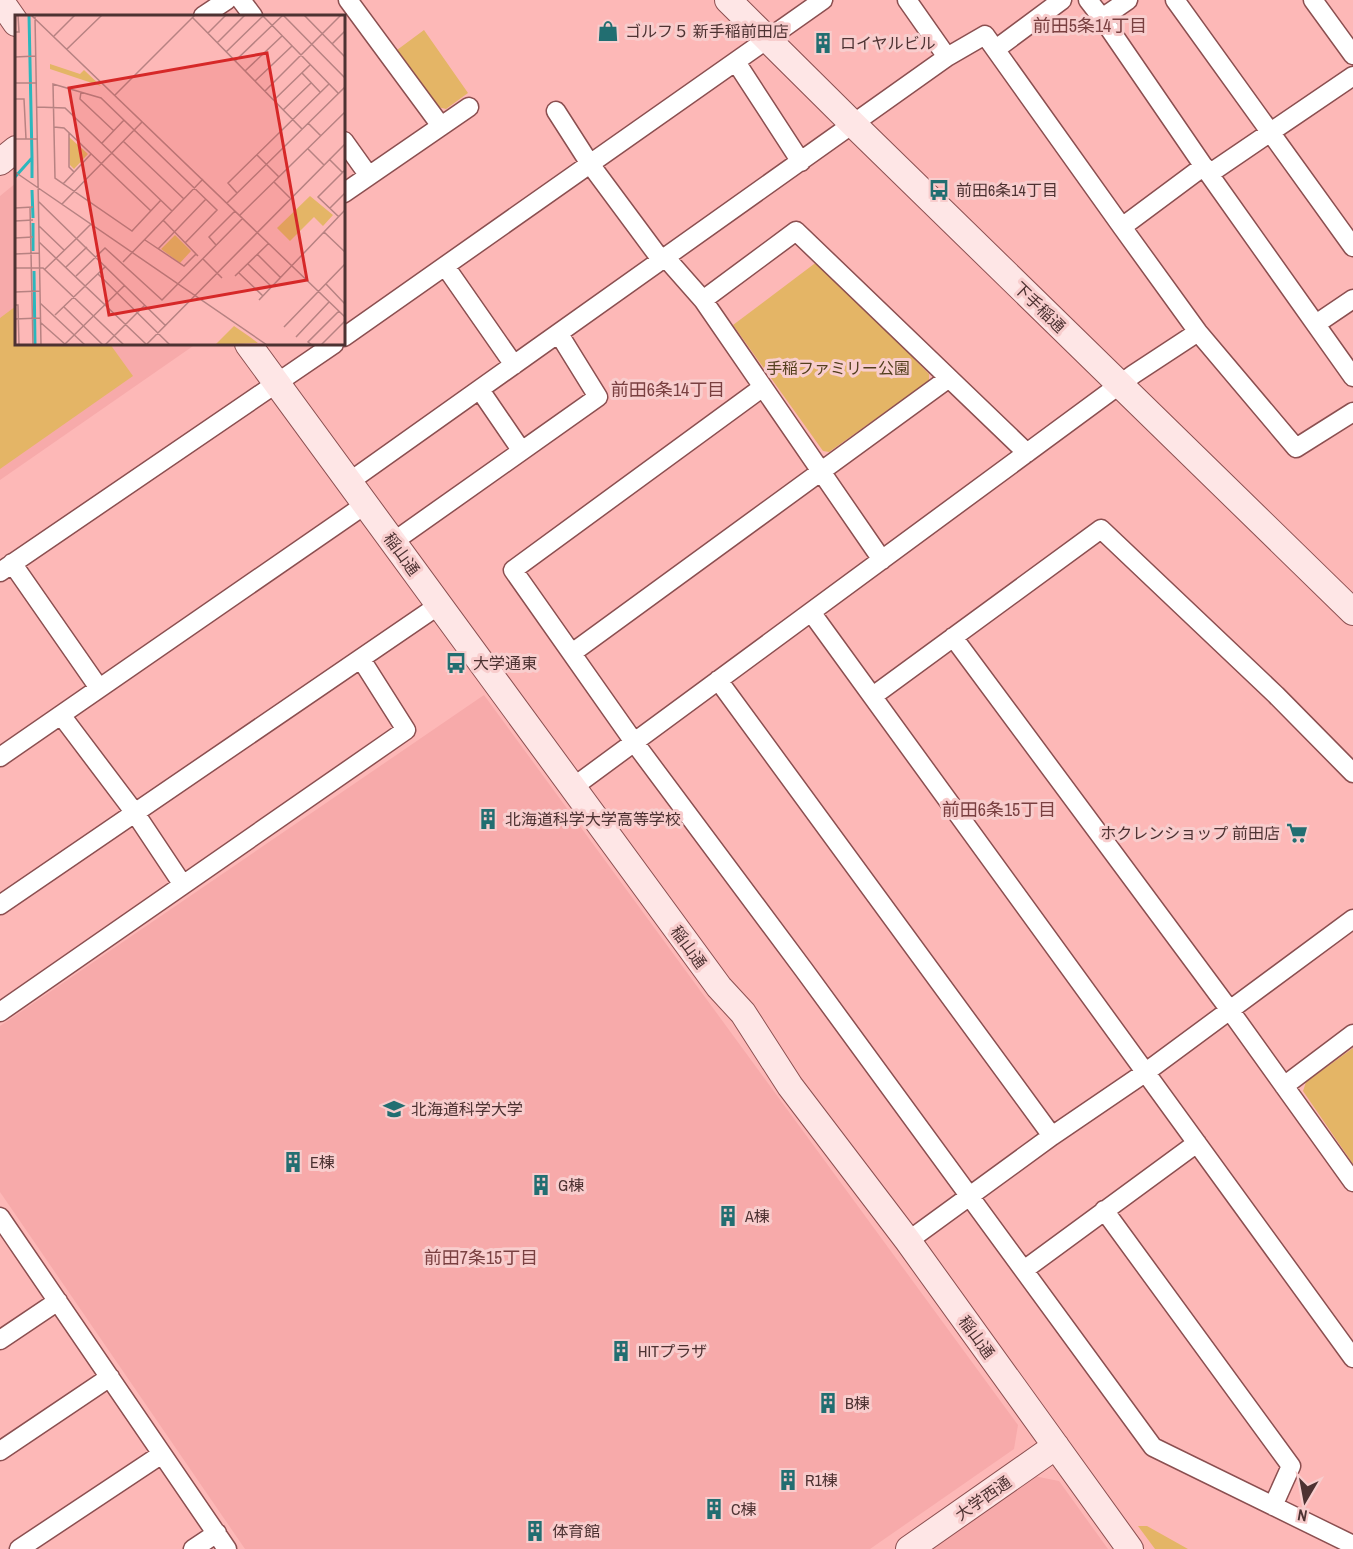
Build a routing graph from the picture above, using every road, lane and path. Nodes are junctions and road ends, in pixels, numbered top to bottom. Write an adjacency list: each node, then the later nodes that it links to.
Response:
1 (0, 0): 16 (street)
2 (227, 0): 13 (street)
3 (241, 0): 14 (street)
4 (348, 0): 26 (street)
5 (728, 0): 17 (street, 下手稲通)
6 (823, 0): 17 (street)
7 (907, 0): 20 (street)
8 (1062, 0): 18 (street)
9 (1088, 0): 15 (street)
10 (1128, 0): 15 (street)
11 (1175, 0): 27 (street)
12 (1313, 0): 19 (street)
13 (204, 15)
14 (252, 15)
15 (1102, 18): 33 (street)
16 (15, 22)
17 (768, 39): 21 (street); 25 (street, 下手稲通)
18 (996, 49): 20 (street); 36 (street)
19 (1353, 55)
20 (947, 57): 25 (street)
21 (736, 62): 31 (street); 32 (street)
22 (1353, 76): 27 (street)
23 (469, 107): 26 (street)
24 (556, 111): 32 (street)
25 (853, 124): 31 (street); 52 (street, 下手稲通)
26 (441, 126): 34 (street)
27 (1271, 133): 33 (street); 37 (street)
28 (345, 142): 34 (street)
29 (15, 150): 30 (street)
30 (0, 162)
31 (801, 162): 38 (street)
32 (590, 164): 38 (street); 39 (street)
33 (1207, 170): 36 (street); 42 (street)
34 (369, 176): 35 (street)
35 (345, 192)
36 (1122, 227): 43 (street)
37 (1353, 247)
38 (664, 259): 41 (street); 44 (street)
39 (445, 266): 45 (street); 48 (street)
40 (1353, 299): 42 (street)
41 (703, 300): 50 (street); 53 (street)
42 (1316, 324): 49 (street)
43 (1198, 332): 52 (street); 55 (street)
44 (559, 334): 48 (street); 56 (street)
45 (345, 336)
46 (249, 345): 51 (street, 稲山通)
47 (333, 345): 51 (street)
48 (514, 365): 54 (street)
49 (1353, 376)
50 (949, 378): 57 (street); 58 (street)
51 (277, 383): 59 (street, 稲山通); 63 (street)
52 (1120, 385): 57 (street); 66 (street, 下手稲通)
53 (763, 387): 58 (street); 68 (street)
54 (480, 390): 56 (street); 59 (street)
55 (1353, 412)
56 (521, 450): 61 (street)
57 (1028, 453): 62 (street)
58 (821, 472): 62 (street); 68 (street)
59 (350, 482): 60 (street, 稲山通)
60 (366, 504): 61 (street, 稲山通); 71 (street)
61 (393, 542): 64 (street, 稲山通)
62 (882, 560): 65 (street)
63 (6, 568): 71 (street)
64 (439, 605): 69 (street); 77 (street, 稲山通)
65 (812, 612): 70 (street); 72 (street)
66 (1353, 612)
67 (953, 637): 72 (street); 76 (street); 82 (street)
68 (572, 653): 74 (street)
69 (361, 659): 78 (street); 79 (street)
70 (718, 680): 74 (street); 87 (street)
71 (99, 688): 73 (street)
72 (873, 696): 85 (street)
73 (61, 715): 75 (street); 78 (street)
74 (634, 742): 77 (street); 90 (street)
75 (0, 757)
76 (1353, 773)
77 (573, 788): 93 (street, 稲山通)
78 (135, 813): 79 (street); 80 (street)
79 (183, 885): 83 (street)
80 (0, 905)
81 (1353, 919): 82 (street)
82 (1228, 1009): 85 (street); 86 (street)
83 (0, 1012)
84 (1353, 1034): 86 (street)
85 (1146, 1072): 87 (street); 88 (street)
86 (1284, 1086): 89 (street)
87 (1052, 1136): 90 (street)
88 (1197, 1143): 91 (street); 97 (street)
89 (1353, 1182)
90 (970, 1197): 93 (street); 94 (street)
91 (1104, 1210): 94 (street); 102 (street)
92 (2, 1226): 95 (street)
93 (908, 1241): 99 (street, 稲山通)
94 (1024, 1270): 102 (street)
95 (58, 1301): 96 (street); 98 (street)
96 (0, 1340)
97 (1353, 1359)
98 (110, 1377): 100 (street); 101 (street)
99 (1056, 1446): 108 (street, 大学西通); 109 (street, 稲山通)
100 (0, 1451)
101 (162, 1454): 103 (street); 105 (street)
102 (1273, 1506): 104 (street)
103 (217, 1533): 106 (street); 107 (street)
104 (1353, 1545)
105 (19, 1549)
106 (193, 1549)
107 (228, 1549)
108 (909, 1549)
109 (1130, 1549)

